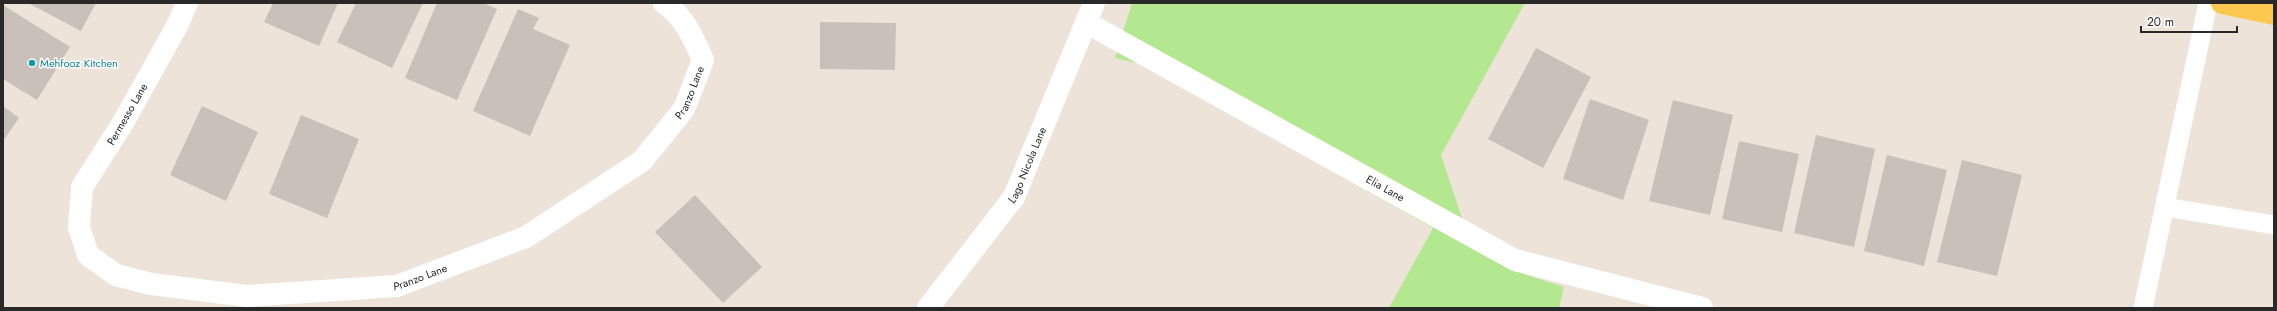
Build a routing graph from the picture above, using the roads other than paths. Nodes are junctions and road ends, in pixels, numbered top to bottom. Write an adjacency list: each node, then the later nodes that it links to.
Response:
1 (187, 3): 10 (street, Permesso Lane)
2 (664, 3): 11 (street, Pranzo Lane)
3 (1094, 3): 7 (street, Lago Nicola Lane)
4 (2208, 3): 8 (lane)
5 (2222, 3): 6 (main road)
6 (2274, 14)
7 (1087, 23): 12 (street, Lago Nicola Lane); 13 (street, Elia Lane)
8 (2165, 207): 9 (lane); 14 (lane)
9 (2274, 225)
10 (79, 227): 11 (street, Pranzo Lane)
11 (247, 302)
12 (928, 308)
13 (1702, 308)
14 (2143, 308)

